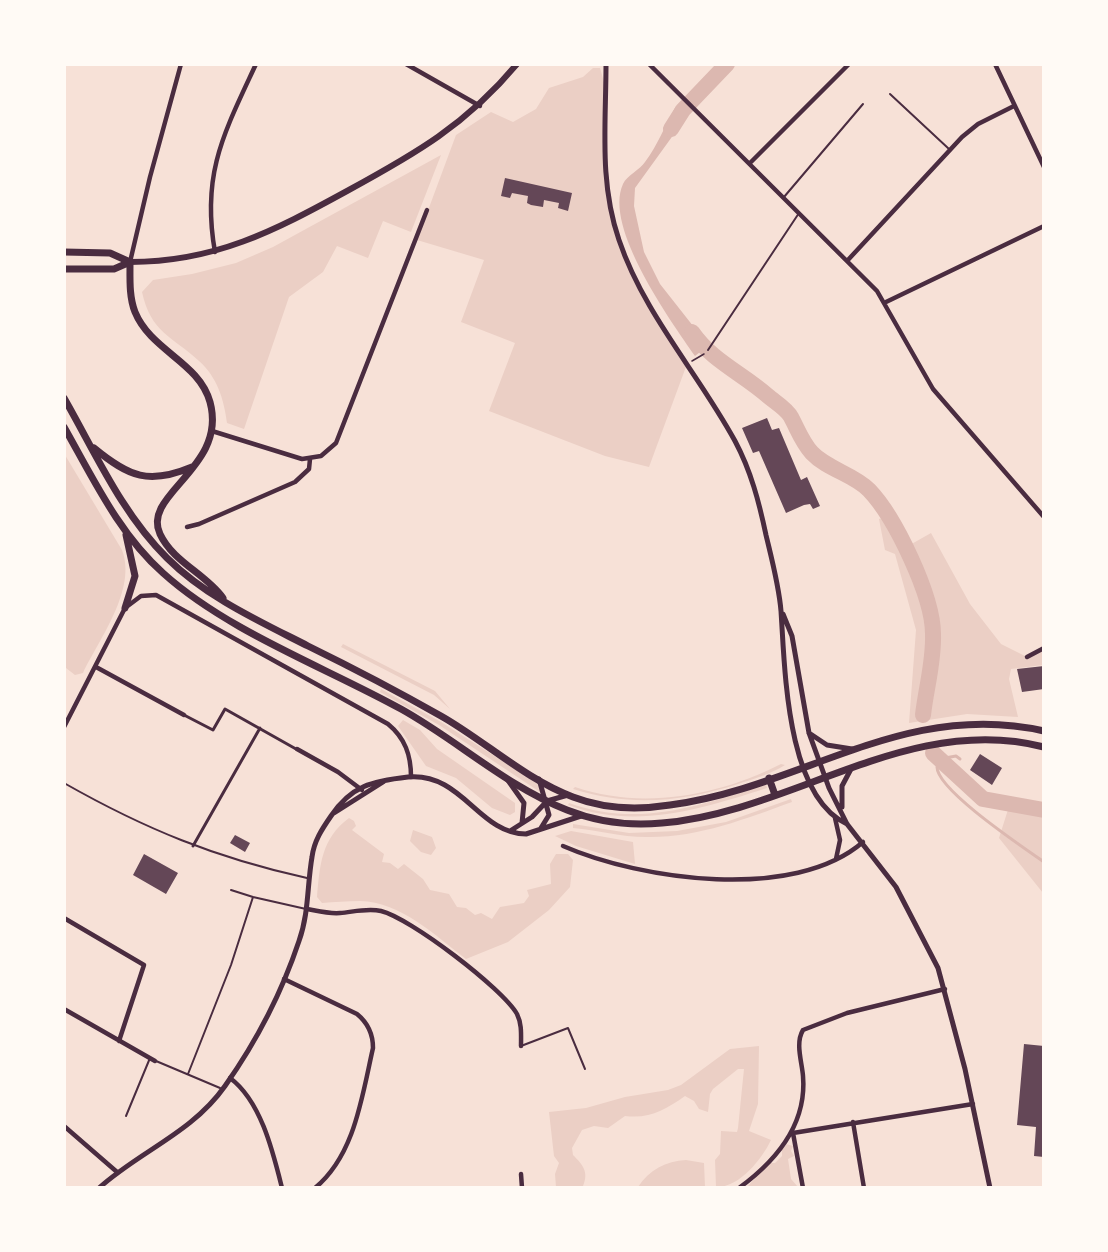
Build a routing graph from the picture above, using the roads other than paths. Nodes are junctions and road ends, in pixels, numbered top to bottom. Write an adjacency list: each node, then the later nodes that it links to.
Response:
1 (181, 64): 25 (street)
2 (256, 64): 23 (street)
3 (406, 64): 11 (street)
4 (517, 64): 11 (main road)
5 (606, 64): 40 (street)
6 (649, 64): 16 (street)
7 (849, 64): 16 (street)
8 (995, 64): 12 (street)
9 (890, 94): 13 (lane)
10 (863, 104): 18 (lane)
11 (480, 106): 23 (main road)
12 (1014, 106): 13 (street); 15 (street)
13 (949, 149): 24 (street)
14 (1044, 153): 15 (street)
15 (1038, 156): 17 (street)
16 (750, 163): 18 (street)
17 (1044, 167)
18 (784, 197): 20 (street)
19 (426, 210): 33 (street)
20 (799, 213): 24 (street); 28 (lane)
21 (1044, 226): 27 (street)
22 (64, 252): 25 (main road)
23 (215, 252): 25 (main road)
24 (847, 261): 27 (street)
25 (130, 262): 26 (main road); 31 (main road)
26 (64, 269)
27 (886, 302): 35 (street)
28 (708, 350)
29 (64, 398): 32 (main road)
30 (65, 428): 36 (main road)
31 (212, 431): 33 (street); 34 (main road)
32 (90, 445): 34 (main road); 38 (main road)
33 (310, 459): 37 (street)
34 (195, 466): 38 (main road)
35 (1044, 517)
36 (123, 527): 39 (main road); 57 (main road)
37 (187, 527)
38 (226, 603): 60 (main road)
39 (125, 608): 43 (street); 56 (street)
40 (781, 610): 48 (street); 49 (street)
41 (1044, 648): 42 (street)
42 (1027, 657)
43 (96, 667): 44 (street); 45 (street)
44 (184, 715): 46 (street)
45 (64, 727)
46 (260, 728): 51 (street); 75 (street)
47 (1044, 731): 52 (main road)
48 (809, 733): 49 (street); 52 (street); 53 (street)
49 (796, 739): 54 (street)
50 (1044, 747): 55 (main road)
51 (297, 749): 63 (street)
52 (855, 750): 53 (main road)
53 (818, 762): 54 (main road); 59 (street)
54 (803, 767): 58 (main road); 62 (street)
55 (850, 769): 59 (main road); 67 (street)
56 (411, 777): 63 (street); 73 (street)
57 (506, 778): 66 (main road); 70 (street)
58 (769, 778): 64 (main road); 65 (main road)
59 (824, 778): 62 (main road); 67 (street)
60 (539, 779): 64 (main road); 66 (street)
61 (64, 783): 75 (lane)
62 (811, 783): 65 (main road); 69 (street)
63 (362, 790): 78 (street)
64 (568, 795): 66 (street)
65 (775, 795): 68 (main road)
66 (548, 801): 68 (main road); 70 (street); 72 (street)
67 (842, 812): 71 (street)
68 (582, 815): 72 (street)
69 (835, 818): 71 (street); 77 (street)
70 (522, 823): 73 (street)
71 (847, 824): 74 (street)
72 (541, 828): 73 (street)
73 (510, 831)
74 (863, 842): 77 (street); 84 (street)
75 (193, 846): 78 (lane)
76 (563, 846): 77 (street)
77 (836, 860)
78 (310, 878): 81 (street)
79 (231, 890): 80 (lane)
80 (253, 897): 81 (lane); 90 (lane)
81 (308, 909): 83 (street); 87 (street)
82 (64, 918): 86 (street)
83 (284, 979): 91 (street); 102 (street)
84 (945, 990): 93 (street); 97 (street)
85 (64, 1009): 86 (street)
86 (119, 1041): 88 (street)
87 (521, 1046): 89 (lane)
88 (152, 1059): 90 (lane); 94 (lane)
89 (585, 1069)
90 (188, 1074): 92 (lane)
91 (230, 1078): 92 (street); 101 (street)
92 (223, 1089): 98 (street)
93 (973, 1104): 95 (street); 107 (street)
94 (126, 1116)
95 (853, 1122): 97 (street); 106 (street)
96 (64, 1126): 98 (street)
97 (793, 1133): 104 (street); 105 (street)
98 (117, 1172): 100 (street)
99 (521, 1174): 103 (street)
100 (99, 1188)
101 (282, 1188)
102 (315, 1188)
103 (522, 1188)
104 (739, 1188)
105 (803, 1188)
106 (864, 1188)
107 (990, 1188)

